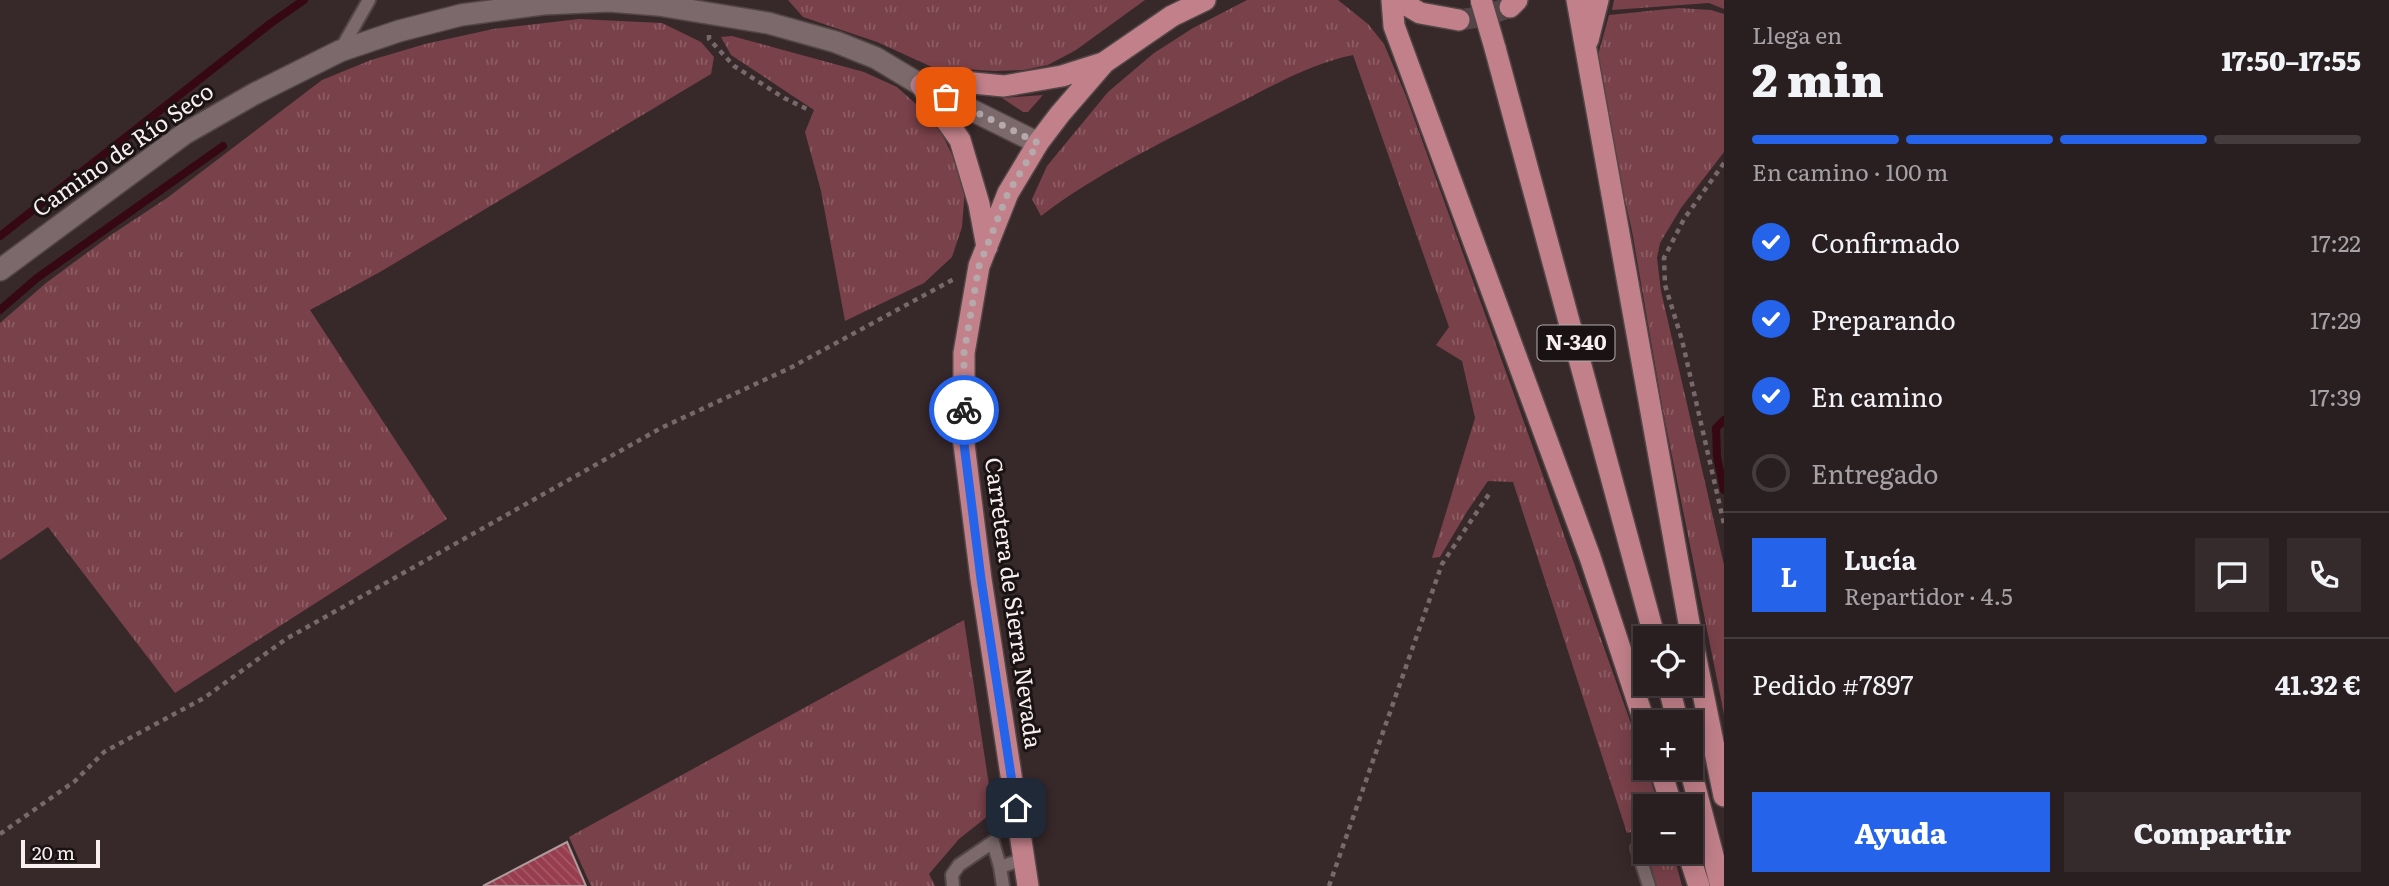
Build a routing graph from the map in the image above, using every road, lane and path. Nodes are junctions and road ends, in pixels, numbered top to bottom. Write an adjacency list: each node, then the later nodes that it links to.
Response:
1 (369, 0): 11 (lane)
2 (1205, 0): 12 (highway, Carretera de Sierra Nevada)
3 (1392, 0): 22 (highway)
4 (1398, 0): 9 (highway)
5 (1481, 0): 21 (highway, N-340, bridge)
6 (1577, 0): 10 (highway)
7 (1598, 0): 10 (highway)
8 (706, 13): 11 (street, Camino de Río Seco); 13 (street, Camino de Río Seco); 14 (path)
9 (1459, 20)
10 (1586, 45): 24 (highway)
11 (340, 51): 18 (street, Camino de Río Seco)
12 (1105, 62): 13 (highway); 15 (highway, Carretera de Sierra Nevada)
13 (921, 85): 15 (street, Camino de Río Seco); 17 (highway)
14 (807, 109)
15 (1038, 143): 17 (highway, Carretera de Sierra Nevada)
16 (1724, 163): 20 (path)
17 (983, 256): 25 (path); 26 (highway, Carretera de Sierra Nevada)
18 (0, 270)
19 (1489, 494): 33 (path)
20 (1724, 524)
21 (1652, 626)
22 (1640, 710)
23 (1693, 780): 36 (highway)
24 (1724, 796)
25 (0, 834)
26 (1024, 859): 29 (lane); 32 (highway, Carretera de Sierra Nevada)
27 (1642, 864): 34 (lane)
28 (1692, 864): 35 (highway)
29 (1000, 867): 30 (lane); 31 (lane)
30 (953, 886)
31 (1003, 886)
32 (1028, 886)
33 (1329, 886)
34 (1649, 886)
35 (1699, 886)
36 (1721, 886)

